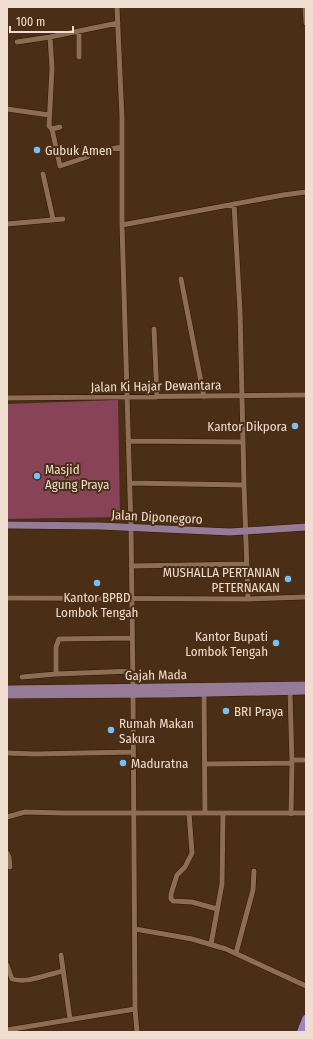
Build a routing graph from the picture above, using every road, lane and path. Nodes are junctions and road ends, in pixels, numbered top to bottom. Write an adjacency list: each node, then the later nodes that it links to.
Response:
1 (117, 7): 3 (street)
2 (305, 7): 4 (street)
3 (118, 23): 5 (street); 13 (street)
4 (306, 23)
5 (79, 32): 6 (street); 8 (street)
6 (50, 37): 7 (street); 10 (street)
7 (17, 42)
8 (79, 57)
9 (7, 109): 10 (street)
10 (49, 115): 12 (street)
11 (60, 127): 12 (street)
12 (52, 129): 13 (street)
13 (122, 147): 20 (street)
14 (43, 174): 17 (street)
15 (306, 192): 16 (street)
16 (234, 204): 20 (street); 24 (street)
17 (53, 219): 18 (street); 19 (street)
18 (63, 219)
19 (7, 224)
20 (122, 225): 28 (street)
21 (181, 279): 26 (street)
22 (154, 329): 25 (street)
23 (306, 395): 24 (street, Jalan Ki Hajar Dewantara)
24 (242, 396): 26 (street, Jalan Ki Hajar Dewantara); 30 (street)
25 (157, 397): 26 (street, Jalan Ki Hajar Dewantara); 28 (street, Jalan Ki Hajar Dewantara)
26 (204, 397)
27 (7, 398): 28 (street, Jalan Ki Hajar Dewantara)
28 (127, 398): 29 (street)
29 (128, 441): 30 (street); 31 (street)
30 (243, 442): 32 (street)
31 (130, 483): 32 (street); 35 (street)
32 (244, 485): 36 (street)
33 (7, 525): 35 (main road, Jalan Diponegoro)
34 (306, 527): 36 (main road, Jalan Diponegoro)
35 (131, 528): 36 (main road, Jalan Diponegoro); 38 (street)
36 (246, 532): 37 (street)
37 (247, 564): 38 (street); 41 (street)
38 (131, 566): 42 (street)
39 (306, 597): 41 (street)
40 (7, 598): 42 (street)
41 (248, 599): 42 (street)
42 (132, 600): 43 (street)
43 (132, 638): 44 (street); 45 (street)
44 (133, 671): 45 (street); 50 (street)
45 (56, 674): 46 (street)
46 (22, 677)
47 (306, 685): 49 (main road, Gajah Mada)
48 (7, 689): 51 (main road, Gajah Mada)
49 (248, 689): 50 (main road, Gajah Mada); 52 (main road, Gajah Mada); 54 (main road, Gajah Mada)
50 (133, 690): 51 (main road, Gajah Mada); 54 (main road, Gajah Mada); 56 (street)
51 (50, 691): 55 (main road, Gajah Mada)
52 (290, 691): 53 (main road, Gajah Mada); 59 (street)
53 (306, 691)
54 (204, 693): 60 (street)
55 (7, 695)
56 (133, 752): 57 (street); 61 (street)
57 (7, 753)
58 (306, 760): 59 (street)
59 (292, 762): 60 (street); 66 (street)
60 (205, 764): 63 (street)
61 (134, 813): 62 (street); 67 (street); 72 (street)
62 (189, 813): 63 (street); 71 (street)
63 (205, 813): 65 (street)
64 (306, 813): 66 (street)
65 (223, 814): 66 (street); 71 (street)
66 (291, 814)
67 (7, 817)
68 (7, 853): 69 (street)
69 (10, 867)
70 (254, 871): 74 (street)
71 (217, 909): 73 (street)
72 (135, 929): 73 (street); 79 (street)
73 (211, 944): 74 (street)
74 (236, 953): 78 (street)
75 (61, 955): 77 (street)
76 (7, 965): 77 (street)
77 (63, 971): 80 (street)
78 (306, 986)
79 (135, 1009): 80 (street); 83 (street)
80 (70, 1019): 82 (street)
81 (306, 1019): 84 (highway)
82 (7, 1030)
83 (137, 1032)
84 (301, 1032)

